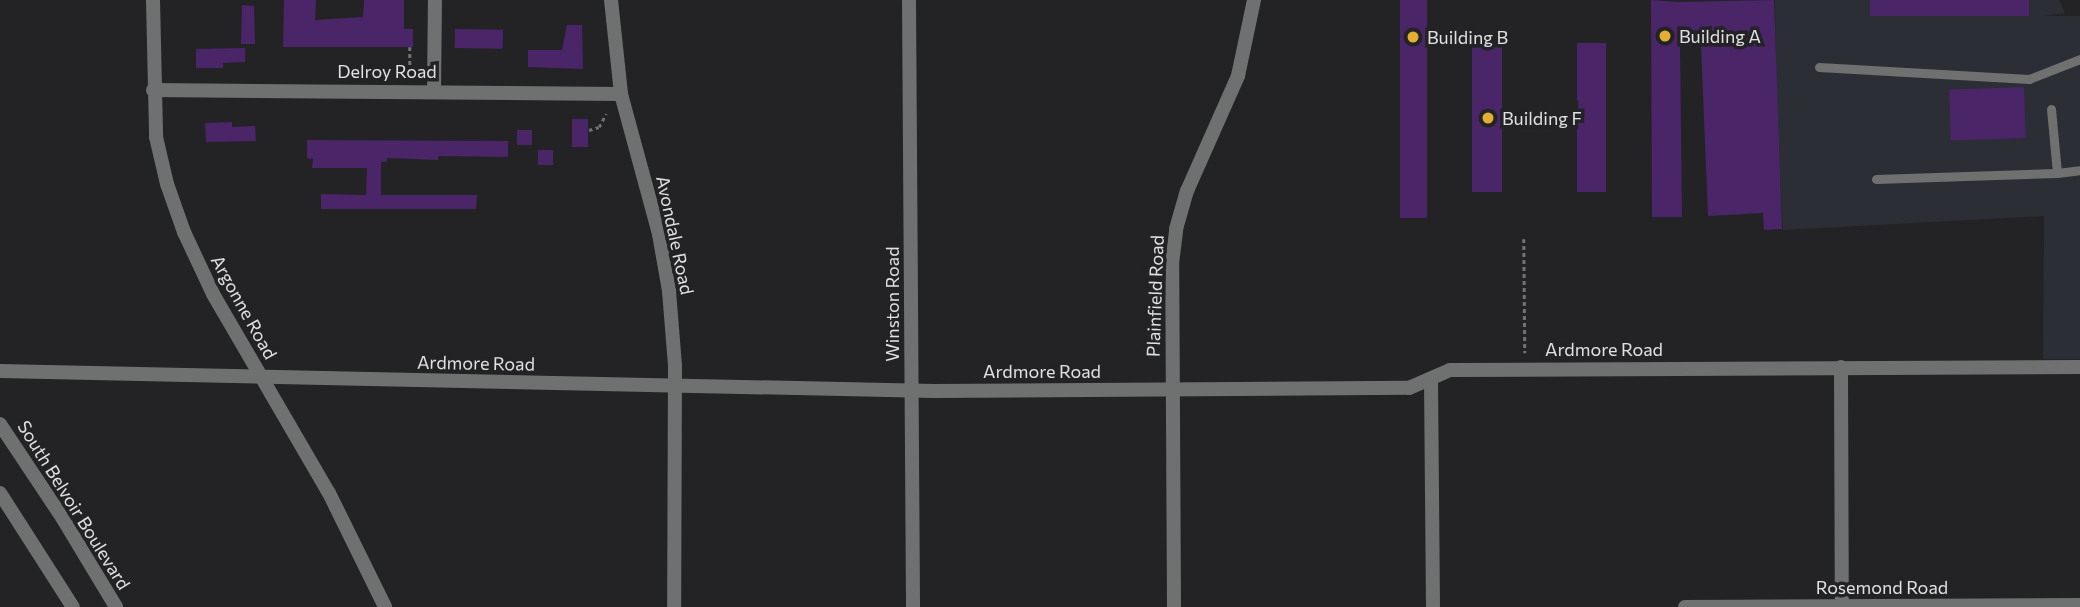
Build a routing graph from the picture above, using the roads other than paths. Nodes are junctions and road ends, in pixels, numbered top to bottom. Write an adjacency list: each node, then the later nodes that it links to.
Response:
1 (153, 0): 8 (street, Argonne Road)
2 (435, 0): 9 (street)
3 (611, 0): 10 (street, Avondale Road)
4 (909, 0): 22 (street, Winston Road)
5 (1254, 0): 21 (street, Plainfield Road)
6 (2080, 59): 7 (lane)
7 (1819, 67)
8 (153, 90): 9 (street, Delroy Road); 18 (street, Argonne Road)
9 (434, 91): 10 (street, Delroy Road)
10 (621, 94): 20 (street, Avondale Road)
11 (2051, 108): 13 (lane)
12 (2080, 170): 13 (lane)
13 (2057, 173): 14 (lane)
14 (1876, 179)
15 (1841, 367): 16 (street, Ardmore Road); 19 (street, Ardmore Road); 34 (street)
16 (2080, 367)
17 (0, 371): 18 (street, Ardmore Road)
18 (261, 378): 20 (street, Ardmore Road); 28 (street, Argonne Road)
19 (1431, 379): 21 (street, Ardmore Road); 32 (street)
20 (673, 387): 22 (street, Ardmore Road); 29 (street, Avondale Road)
21 (1172, 390): 22 (street, Ardmore Road); 31 (street, Plainfield Road)
22 (911, 391): 30 (street, Winston Road)
23 (0, 424): 27 (street, South Belvoir Boulevard)
24 (0, 493): 26 (street)
25 (2080, 605): 34 (street, Rosemond Road)
26 (73, 607)
27 (116, 607)
28 (385, 607)
29 (674, 607)
30 (913, 607)
31 (1174, 607)
32 (1433, 607)
33 (1685, 607): 34 (street, Rosemond Road)
34 (1842, 607)

